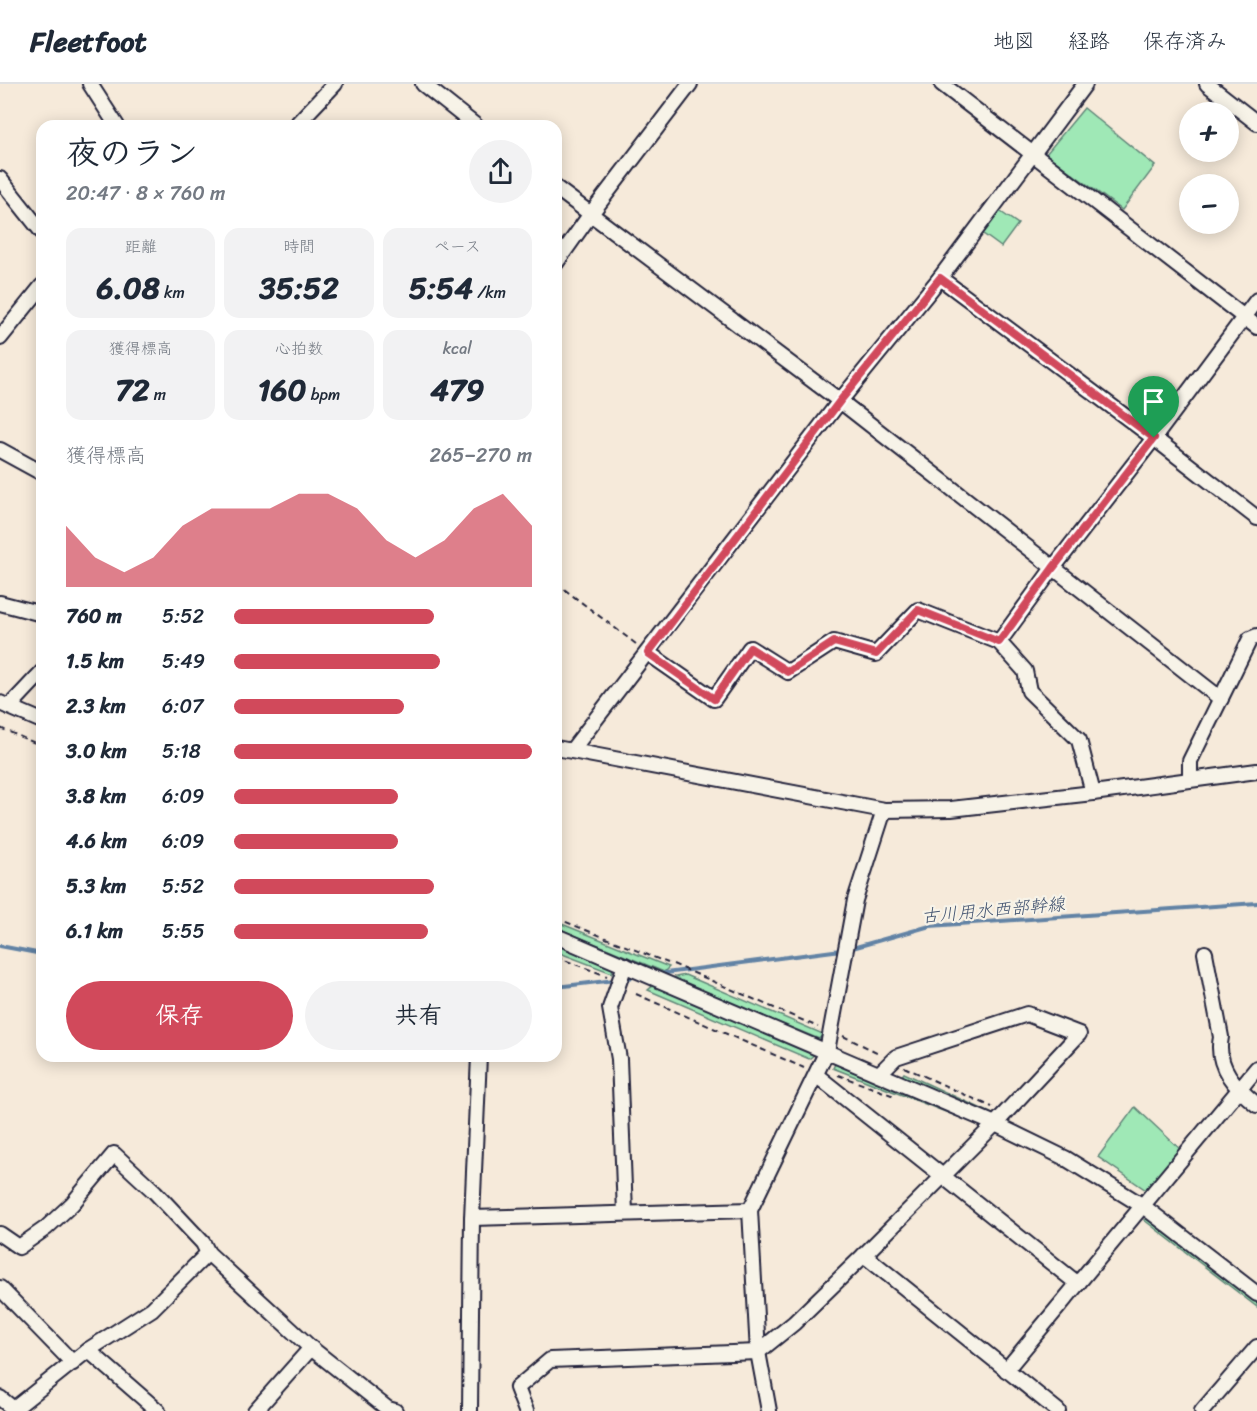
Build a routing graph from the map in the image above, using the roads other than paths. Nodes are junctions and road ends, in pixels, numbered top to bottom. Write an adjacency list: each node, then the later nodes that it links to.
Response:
1 (90, 84): 8 (street)
2 (335, 84): 9 (street)
3 (423, 84): 10 (street)
4 (690, 84): 15 (street)
5 (942, 84): 12 (street)
6 (1085, 84): 12 (street)
7 (1207, 84): 11 (street)
8 (113, 120)
9 (301, 120)
10 (468, 120)
11 (1257, 123)
12 (1032, 153): 18 (street); 21 (street)
13 (0, 179): 16 (street)
14 (562, 194): 15 (street)
15 (590, 215): 17 (street); 24 (street)
16 (36, 224)
17 (562, 255)
18 (940, 278): 24 (street); 25 (street)
19 (36, 293): 23 (street)
20 (1257, 300): 21 (street)
21 (1244, 317): 22 (street); 25 (street)
22 (1257, 327)
23 (0, 338)
24 (840, 401): 29 (street); 34 (street)
25 (1154, 438): 28 (street); 29 (street)
26 (0, 450): 27 (street)
27 (36, 469)
28 (1257, 518)
29 (1053, 568): 33 (street); 36 (street)
30 (0, 603): 31 (street)
31 (36, 612)
32 (1257, 636): 36 (street)
33 (999, 642): 34 (street); 43 (street)
34 (648, 653): 40 (street)
35 (36, 677): 37 (street)
36 (1221, 699): 42 (street)
37 (5, 705): 38 (street)
38 (36, 718)
39 (562, 749): 40 (street)
40 (572, 750): 44 (street)
41 (1257, 771): 42 (street)
42 (1190, 779): 43 (street)
43 (1093, 793): 44 (street)
44 (884, 810): 48 (street)
45 (562, 938): 47 (street)
46 (1205, 953): 53 (street)
47 (625, 964): 48 (street); 59 (street)
48 (828, 1051): 51 (street); 52 (street)
49 (479, 1062): 60 (street)
50 (1257, 1068): 53 (street)
51 (810, 1071): 56 (street); 58 (street)
52 (879, 1074): 55 (street); 55 (street)
53 (1239, 1090): 54 (street); 57 (street)
54 (1257, 1105)
55 (995, 1124): 56 (street); 57 (street)
56 (943, 1176): 63 (street); 64 (street)
57 (1143, 1206): 64 (street); 66 (street)
58 (750, 1210): 59 (street); 70 (street)
59 (625, 1213): 60 (street)
60 (472, 1218): 78 (street)
61 (0, 1234): 62 (street)
62 (208, 1252): 68 (street); 69 (street)
63 (864, 1255): 70 (street); 72 (street)
64 (1078, 1284): 72 (street)
65 (0, 1288): 71 (street)
66 (1257, 1294)
67 (1257, 1347): 82 (street)
68 (310, 1348): 76 (street); 77 (street)
69 (88, 1350): 71 (street); 75 (street)
70 (758, 1352): 79 (street); 80 (street)
71 (73, 1363): 74 (street)
72 (1006, 1370): 81 (street)
73 (0, 1398): 74 (street)
74 (15, 1410)
75 (158, 1411)
76 (255, 1411)
77 (395, 1411)
78 (470, 1411)
79 (526, 1411)
80 (770, 1411)
81 (1058, 1411)
82 (1202, 1411)

